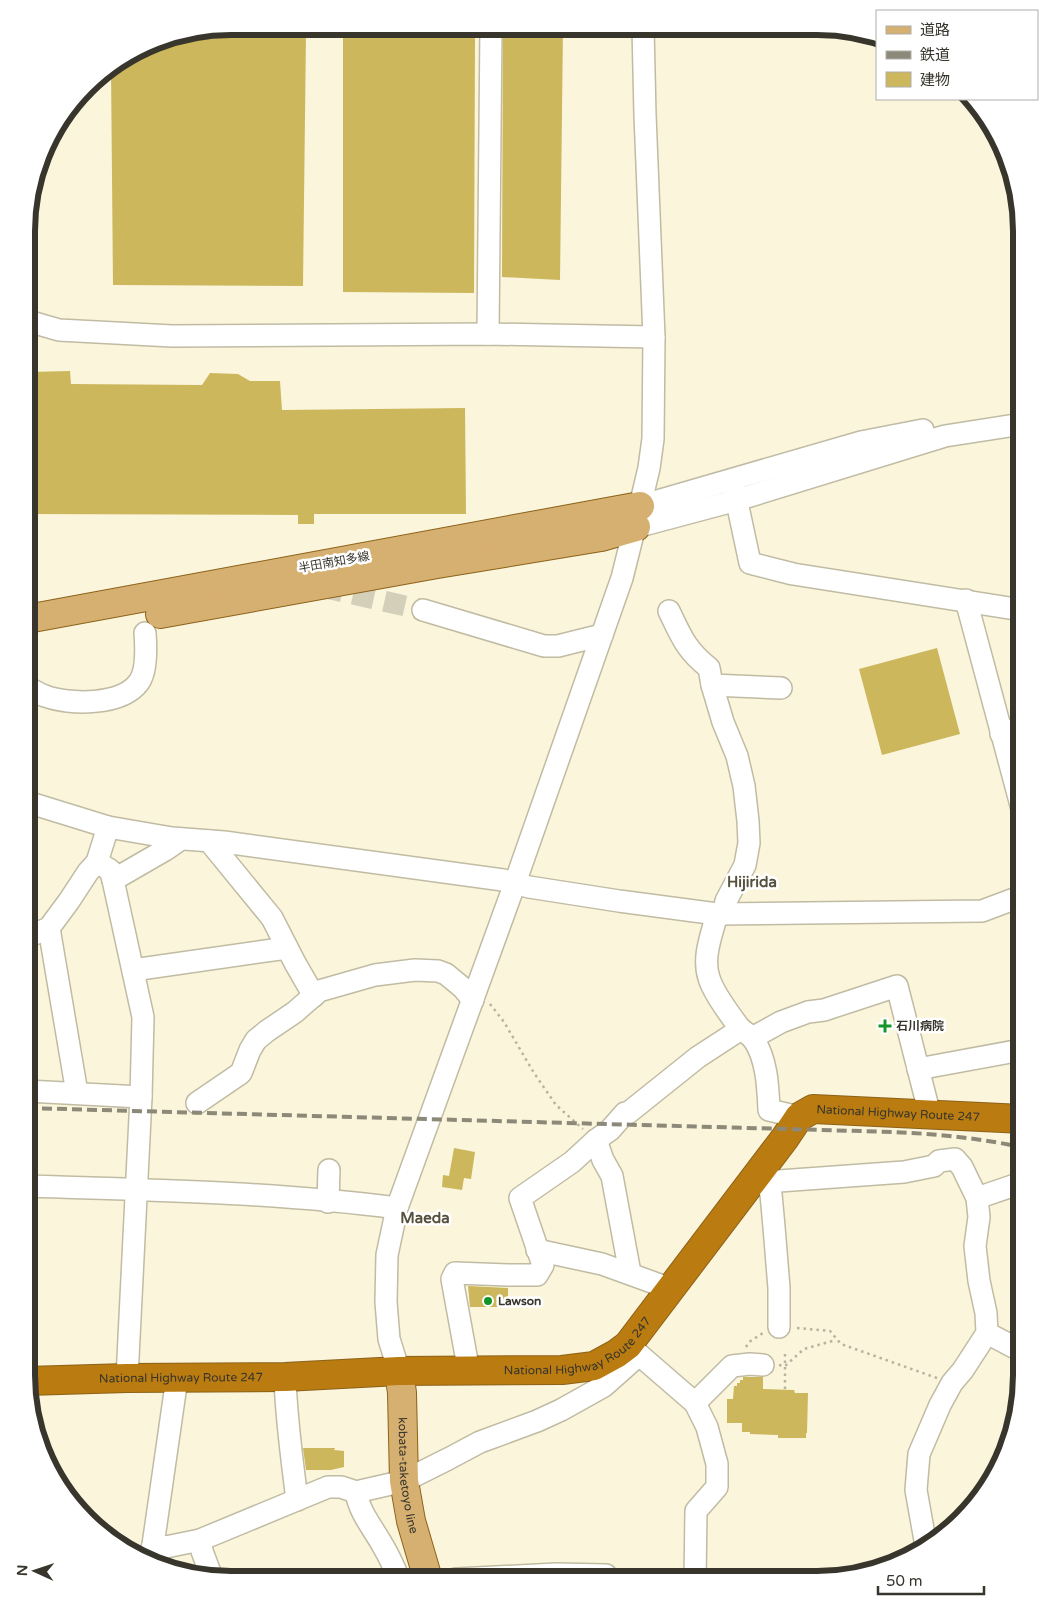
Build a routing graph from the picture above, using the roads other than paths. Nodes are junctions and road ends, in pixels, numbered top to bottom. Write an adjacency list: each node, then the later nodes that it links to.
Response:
1 (491, 35): 4 (street)
2 (643, 35): 5 (street)
3 (35, 323): 4 (street)
4 (488, 334): 5 (street)
5 (654, 337): 8 (street)
6 (1013, 423): 7 (street)
7 (734, 490): 8 (street); 9 (street)
8 (638, 516): 13 (main road, 半田南知多線); 15 (street); 16 (main road, 半田南知多線)
9 (966, 600): 10 (street); 21 (street)
10 (1013, 608)
11 (423, 610): 15 (street)
12 (669, 611): 17 (street)
13 (35, 618)
14 (145, 633): 19 (street)
15 (602, 635): 29 (street)
16 (35, 637)
17 (712, 686): 18 (street); 31 (street)
18 (781, 688)
19 (35, 691)
20 (1013, 731): 21 (street)
21 (1001, 734): 22 (street)
22 (1013, 777)
23 (35, 804): 24 (street)
24 (108, 826): 25 (street); 27 (street)
25 (181, 839): 26 (street); 28 (street)
26 (209, 841): 29 (street); 34 (street)
27 (97, 862): 28 (street); 32 (street)
28 (113, 880): 35 (street)
29 (516, 884): 31 (street); 37 (street)
30 (1013, 899): 31 (street)
31 (720, 914): 38 (street)
32 (49, 928): 33 (street); 42 (street)
33 (35, 934)
34 (287, 948): 35 (street); 36 (street)
35 (133, 970): 43 (street)
36 (314, 996): 37 (street); 44 (street)
37 (480, 1000): 56 (street)
38 (747, 1033): 40 (street); 46 (street); 48 (street)
39 (1013, 1051): 40 (street)
40 (918, 1069): 45 (street)
41 (35, 1091): 42 (street)
42 (77, 1093): 43 (street)
43 (141, 1097): 53 (street)
44 (197, 1103)
45 (930, 1115): 46 (highway, National Highway Route 247); 47 (highway, National Highway Route 247)
46 (799, 1117): 50 (highway, National Highway Route 247)
47 (1013, 1118)
48 (596, 1140): 57 (street); 58 (street)
49 (329, 1170): 55 (street)
50 (762, 1177): 54 (street); 59 (highway, National Highway Route 247); 60 (street)
51 (35, 1186): 53 (street)
52 (1013, 1186): 54 (street)
53 (136, 1189): 55 (street); 68 (street)
54 (977, 1198): 61 (street)
55 (328, 1202): 56 (street)
56 (397, 1208): 65 (street)
57 (537, 1250): 58 (street); 66 (street)
58 (630, 1273): 59 (street)
59 (671, 1288): 63 (highway, National Highway Route 247)
60 (779, 1327)
61 (987, 1334): 62 (street); 75 (street)
62 (1013, 1345)
63 (633, 1350): 66 (highway, National Highway Route 247); 71 (street); 72 (street)
64 (763, 1365): 71 (street)
65 (399, 1371): 66 (highway, National Highway Route 247); 67 (highway, National Highway Route 247); 72 (main road, kobata-taketoyo line)
66 (469, 1372)
67 (285, 1376): 69 (highway, National Highway Route 247); 74 (street)
68 (126, 1378): 69 (highway, National Highway Route 247); 70 (highway, National Highway Route 247)
69 (177, 1378): 77 (street)
70 (35, 1381)
71 (695, 1404): 81 (street)
72 (404, 1481): 73 (street); 80 (main road, kobata-taketoyo line)
73 (356, 1492): 74 (street); 79 (street)
74 (297, 1500): 76 (street)
75 (925, 1539)
76 (200, 1540): 77 (street); 78 (street)
77 (150, 1554)
78 (209, 1570)
79 (394, 1571)
80 (426, 1571)
81 (695, 1571)

